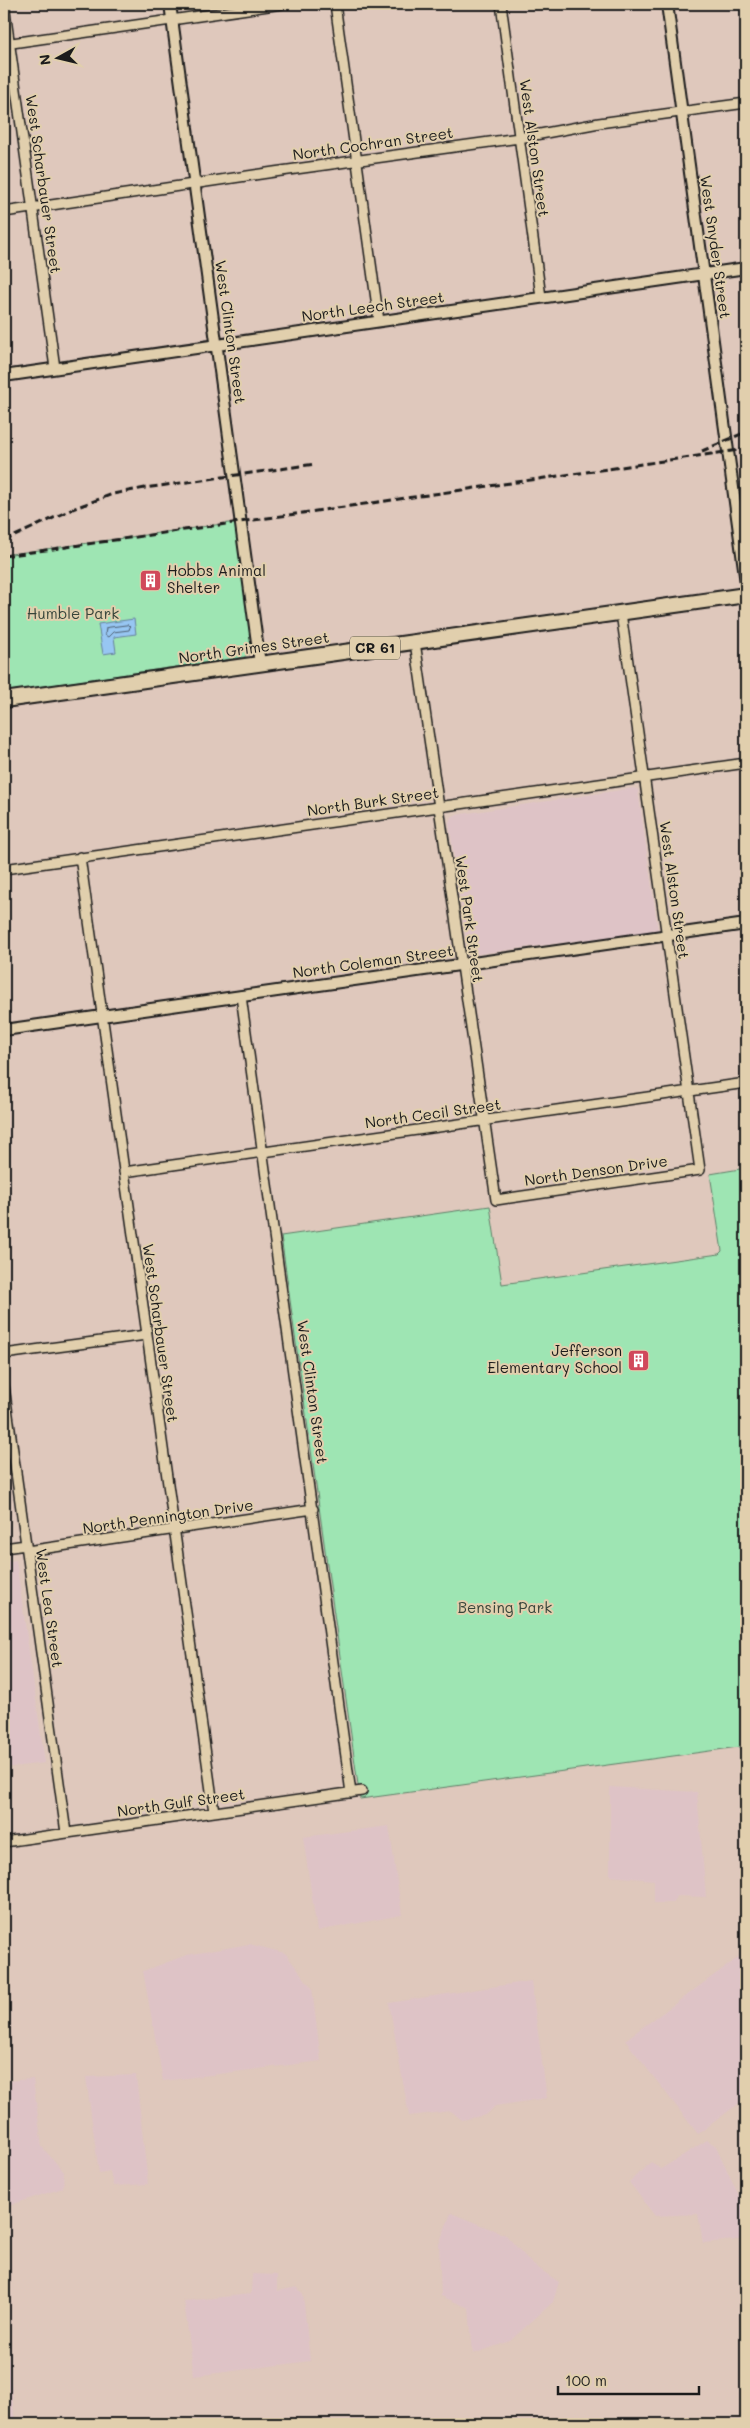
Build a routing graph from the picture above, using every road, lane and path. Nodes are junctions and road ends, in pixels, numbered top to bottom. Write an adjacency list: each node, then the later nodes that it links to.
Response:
1 (4, 4): 8 (street, West Scharbauer Street)
2 (170, 4): 7 (street, West Clinton Street)
3 (282, 4): 7 (street)
4 (335, 4): 12 (street)
5 (500, 4): 11 (street, West Alston Street)
6 (666, 4): 10 (street, West Snyder Street)
7 (172, 20): 8 (street); 13 (street, West Clinton Street)
8 (6, 43): 14 (street, West Scharbauer Street)
9 (746, 103): 10 (street, North Cochran Street)
10 (682, 112): 11 (street, North Cochran Street); 17 (street, West Snyder Street)
11 (519, 138): 12 (street, North Cochran Street); 18 (street, West Alston Street)
12 (357, 161): 13 (street, North Cochran Street); 19 (street)
13 (195, 184): 14 (street, North Cochran Street); 20 (street, West Clinton Street)
14 (32, 208): 15 (street, North Cochran Street); 21 (street, West Scharbauer Street)
15 (4, 212)
16 (746, 268): 17 (street, North Leech Street)
17 (704, 274): 18 (street, North Leech Street); 23 (street, West Snyder Street)
18 (541, 297): 19 (street, North Leech Street)
19 (379, 321): 20 (street, North Leech Street)
20 (217, 344): 21 (street, North Leech Street); 27 (street, West Clinton Street)
21 (55, 368): 22 (street, North Leech Street)
22 (4, 376)
23 (746, 583)
24 (746, 595): 25 (main road, North Grimes Street / CR 61)
25 (621, 613): 26 (main road, North Grimes Street / CR 61); 30 (street, West Alston Street)
26 (415, 642): 27 (main road, North Grimes Street / CR 61); 31 (street, West Park Street)
27 (260, 664): 28 (main road, North Grimes Street / CR 61)
28 (4, 700)
29 (746, 763): 30 (street, North Burk Street)
30 (644, 777): 31 (street, North Burk Street); 35 (street, West Alston Street)
31 (439, 807): 32 (street, North Burk Street); 36 (street, West Park Street)
32 (80, 857): 33 (street, North Burk Street); 38 (street, West Scharbauer Street)
33 (4, 869)
34 (746, 924): 35 (street, North Coleman Street)
35 (667, 935): 36 (street, North Coleman Street); 41 (street, West Alston Street)
36 (462, 964): 37 (street, North Coleman Street); 42 (street, West Park Street)
37 (241, 996): 38 (street, North Coleman Street); 43 (street, West Clinton Street)
38 (102, 1016): 39 (street, North Coleman Street); 45 (street, West Scharbauer Street)
39 (4, 1030)
40 (746, 1083): 41 (street, North Cecil Street)
41 (689, 1091): 42 (street, North Cecil Street); 44 (street, West Alston Street)
42 (485, 1120): 43 (street, North Cecil Street); 46 (street, West Park Street)
43 (263, 1152): 45 (street, North Cecil Street); 50 (street, West Clinton Street)
44 (700, 1170): 46 (street, North Denson Drive)
45 (124, 1172): 47 (street, West Scharbauer Street)
46 (496, 1200)
47 (146, 1335): 48 (street); 51 (street, West Scharbauer Street)
48 (4, 1354)
49 (4, 1386): 53 (street, West Lea Street)
50 (313, 1509): 51 (street, North Pennington Drive); 55 (street, West Clinton Street)
51 (173, 1530): 53 (street, North Pennington Drive); 56 (street, West Scharbauer Street)
52 (4, 1548): 53 (street, North Pennington Drive)
53 (26, 1548): 57 (street, West Lea Street)
54 (362, 1791): 55 (street, North Gulf Street)
55 (352, 1793): 56 (street, North Gulf Street)
56 (214, 1812): 57 (street, North Gulf Street)
57 (66, 1833): 58 (street, North Gulf Street)
58 (4, 1842)

